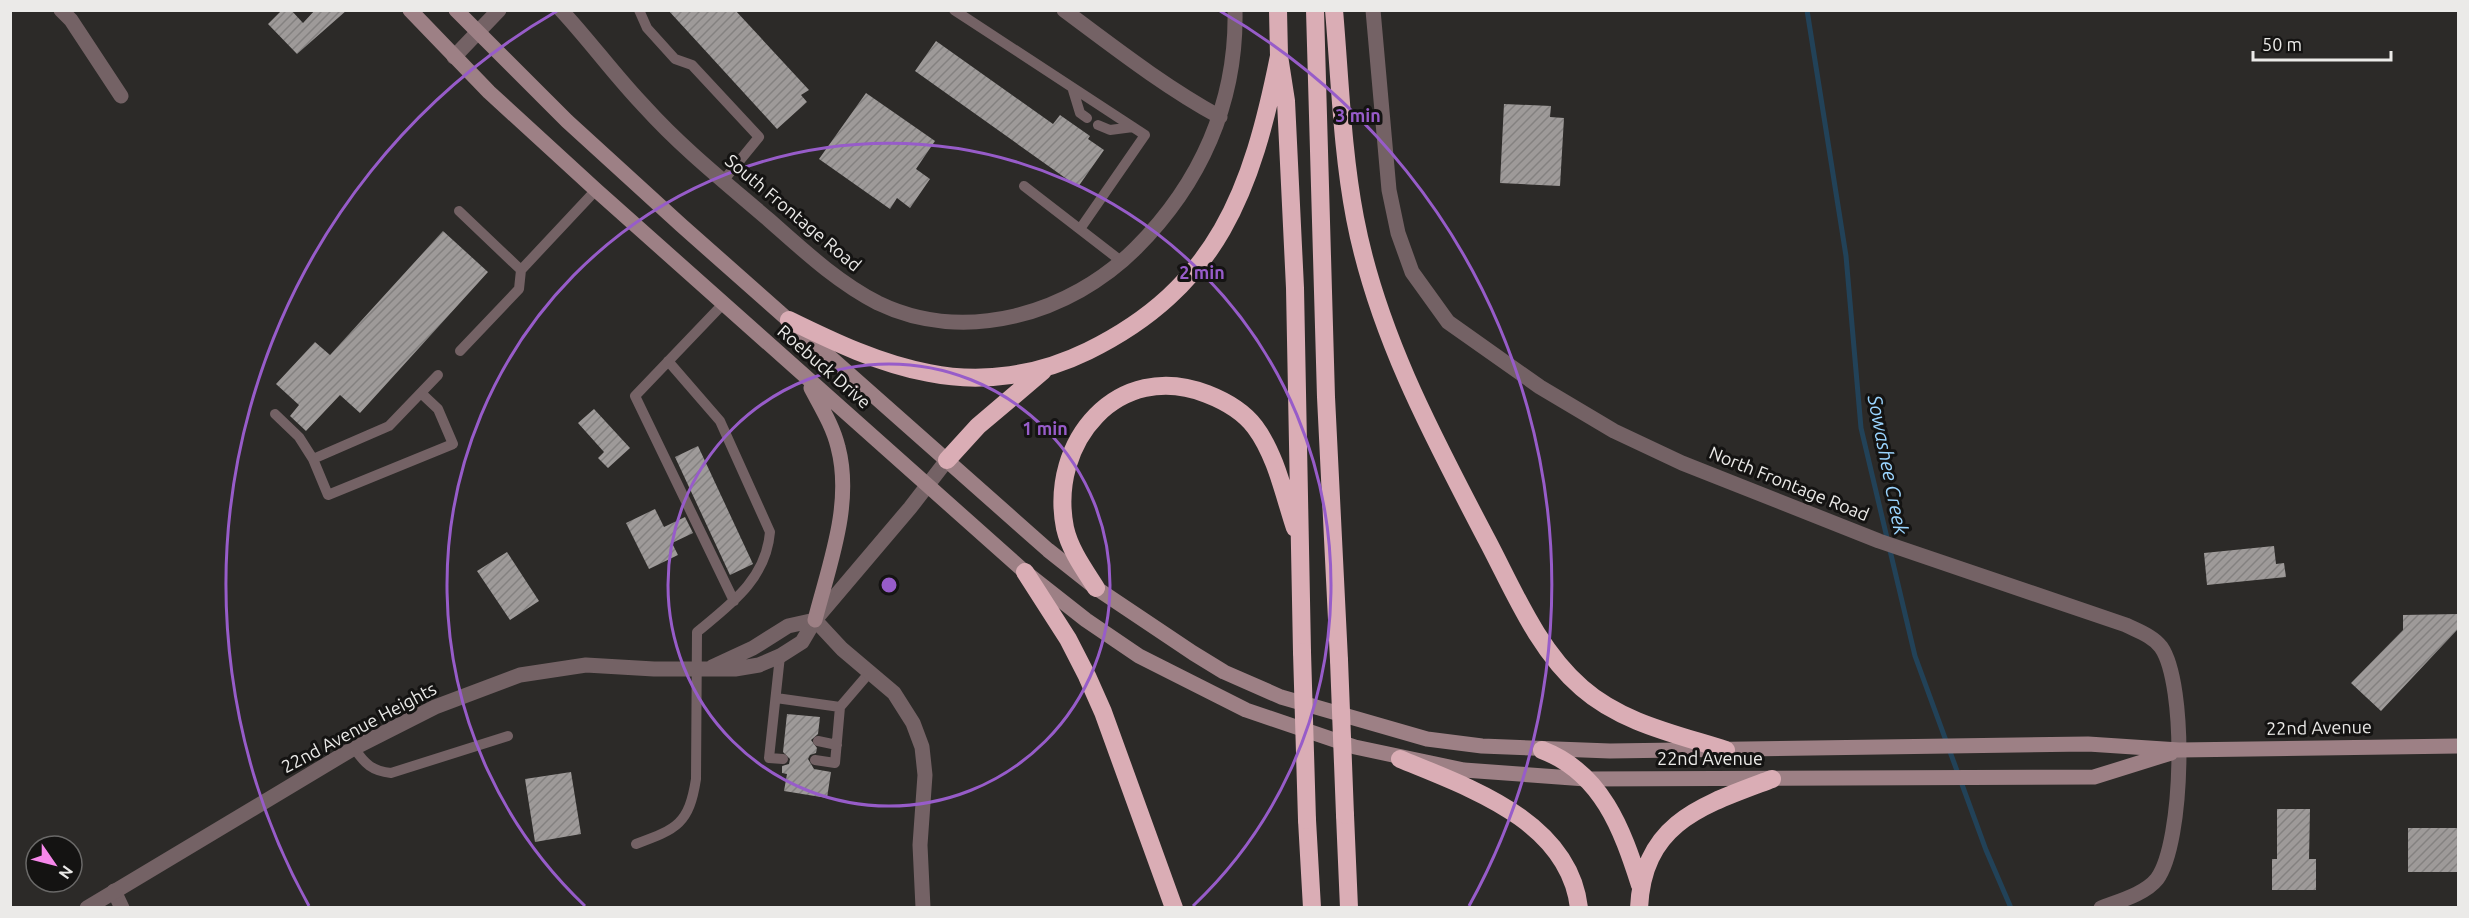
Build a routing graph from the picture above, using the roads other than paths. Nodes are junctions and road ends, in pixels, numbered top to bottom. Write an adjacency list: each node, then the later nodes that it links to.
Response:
1 (61, 10): 18 (street)
2 (410, 10): 16 (main road, Roebuck Drive)
3 (456, 10): 14 (main road, Roebuck Drive)
4 (499, 10): 14 (street)
5 (561, 10): 23 (street, South Frontage Road)
6 (639, 10): 23 (lane)
7 (954, 10): 17 (lane)
8 (1064, 10): 19 (street)
9 (1235, 10): 19 (street, South Frontage Road)
10 (1278, 10): 15 (highway)
11 (1315, 10): 71 (highway, bridge)
12 (1334, 10): 63 (highway)
13 (1373, 10): 64 (street, North Frontage Road)
14 (477, 33): 16 (street); 31 (main road, Roebuck Drive)
15 (1279, 56): 34 (highway); 42 (highway)
16 (454, 57): 25 (main road, Roebuck Drive)
17 (1073, 90): 20 (lane); 22 (lane)
18 (121, 96)
19 (1220, 117): 28 (street, South Frontage Road)
20 (1087, 118)
21 (1098, 125): 22 (lane)
22 (1133, 127): 27 (lane)
23 (723, 181): 28 (street, South Frontage Road)
24 (1024, 186): 27 (lane)
25 (596, 190): 29 (lane); 30 (main road, Roebuck Drive)
26 (459, 211): 29 (lane)
27 (1080, 229): 28 (lane)
28 (1121, 261)
29 (521, 270): 32 (lane)
30 (723, 304): 33 (lane); 36 (main road, Roebuck Drive)
31 (789, 320): 34 (highway); 40 (main road, Roebuck Drive)
32 (460, 351)
33 (668, 361): 45 (lane); 45 (lane)
34 (1044, 370): 40 (highway)
35 (438, 375): 37 (lane)
36 (806, 377): 41 (main road, Roebuck Drive); 46 (main road)
37 (420, 393): 39 (lane); 39 (lane)
38 (275, 414): 39 (lane)
39 (313, 459)
40 (947, 460): 41 (street, 22nd Avenue Heights); 44 (main road, Roebuck Drive)
41 (928, 485): 43 (main road, Roebuck Drive); 46 (street, 22nd Avenue Heights)
42 (1302, 549): 44 (highway); 78 (highway, bridge)
43 (1025, 572): 54 (main road, Roebuck Drive); 77 (highway)
44 (1096, 588): 51 (main road, Roebuck Drive)
45 (734, 601): 49 (lane)
46 (815, 620): 47 (street, 22nd Avenue Heights); 48 (street, 22nd Avenue Heights); 50 (street)
47 (780, 656): 48 (street, 22nd Avenue Heights); 52 (lane)
48 (712, 667): 49 (street, 22nd Avenue Heights)
49 (696, 669): 61 (street, 22nd Avenue Heights); 70 (lane)
50 (870, 672): 53 (lane); 76 (street)
51 (1254, 686): 62 (main road, 22nd Avenue)
52 (776, 698): 53 (lane); 56 (lane)
53 (840, 707): 59 (lane)
54 (1246, 710): 66 (main road, 22nd Avenue)
55 (508, 736): 61 (lane)
56 (771, 736): 57 (lane); 65 (lane)
57 (784, 736)
58 (818, 741): 59 (lane)
59 (837, 745): 67 (lane)
60 (2458, 746): 64 (main road, 22nd Avenue)
61 (354, 748): 73 (street, 22nd Avenue Heights)
62 (1542, 750): 63 (main road, 22nd Avenue); 68 (highway)
63 (1726, 750): 64 (main road, 22nd Avenue)
64 (2179, 750): 69 (main road, 22nd Avenue); 83 (street, North Frontage Road)
65 (783, 759)
66 (1400, 759): 68 (main road, 22nd Avenue); 81 (highway)
67 (815, 760)
68 (1586, 778): 69 (main road, 22nd Avenue); 72 (highway)
69 (1772, 779): 72 (highway)
70 (636, 844)
71 (1348, 882): 79 (highway); 80 (highway)
72 (1640, 885): 82 (highway)
73 (114, 891): 74 (street, 22nd Avenue Heights); 75 (street)
74 (87, 908)
75 (122, 908)
76 (923, 908)
77 (1174, 908)
78 (1312, 908)
79 (1349, 908)
80 (1356, 908)
81 (1580, 908)
82 (1639, 908)
83 (2101, 908)

